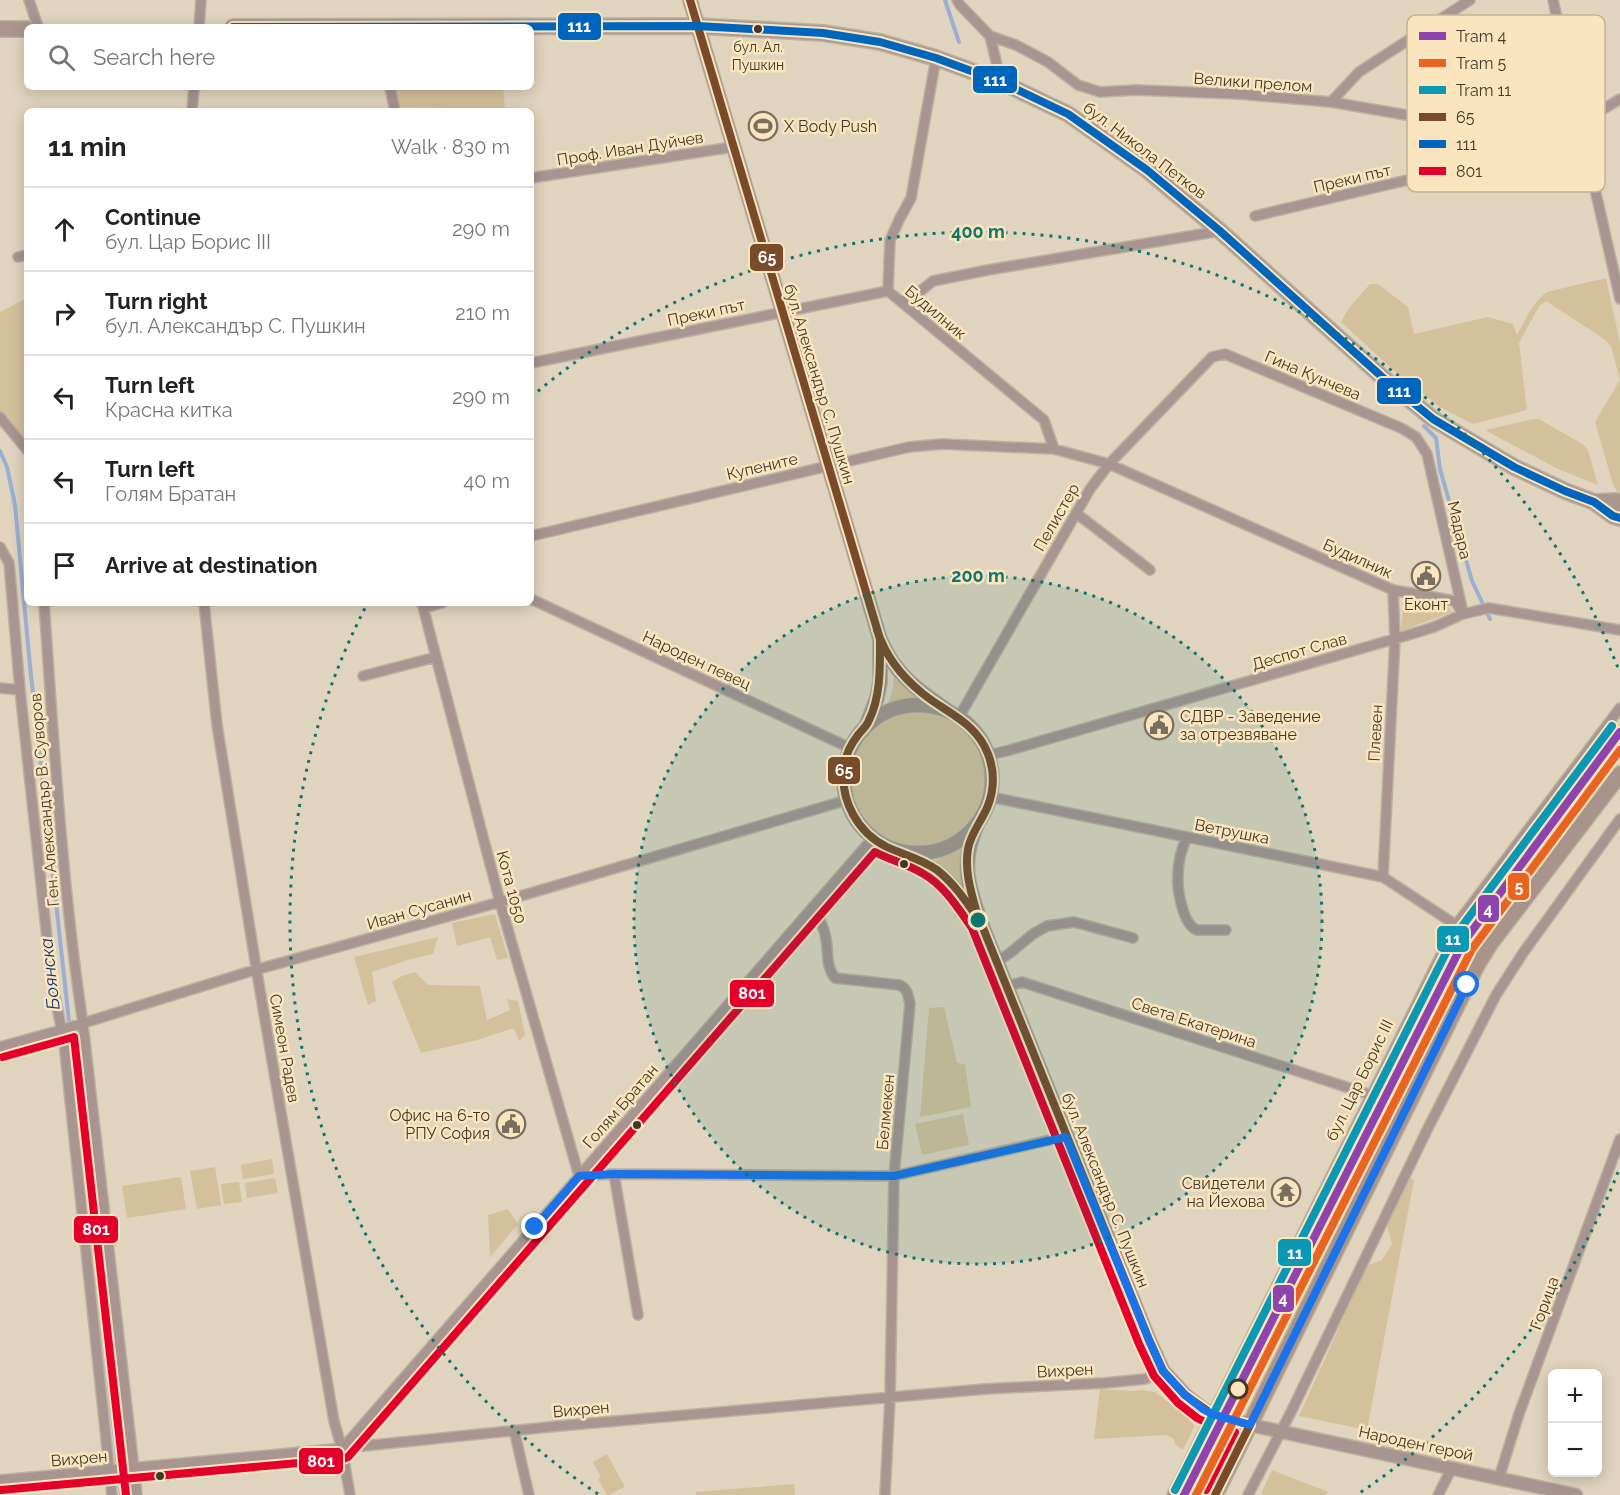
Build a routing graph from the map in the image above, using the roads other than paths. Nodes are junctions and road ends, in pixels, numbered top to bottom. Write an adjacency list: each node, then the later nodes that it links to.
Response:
1 (29, 0): 9 (street)
2 (201, 0): 10 (street)
3 (690, 0): 11 (main road, бул. Александър С. Пушкин)
4 (957, 0): 15 (street)
5 (1470, 0): 7 (street)
6 (1553, 0): 8 (street)
7 (1447, 15)
8 (1556, 15)
9 (37, 24)
10 (199, 24)
11 (697, 26): 12 (highway, бул. Никола Петков); 17 (highway, бул. Никола Петков); 27 (main road, бул. Александър С. Пушкин)
12 (534, 27)
13 (0, 29): 14 (highway)
14 (24, 29)
15 (990, 36): 18 (street); 22 (street, Велики прелом)
16 (1407, 41): 22 (street)
17 (936, 58): 18 (highway, бул. Никола Петков); 33 (street, Будилник)
18 (1001, 82): 32 (highway, бул. Никола Петков)
19 (194, 90): 23 (street)
20 (391, 90): 24 (street)
21 (1620, 99): 25 (street, Преки път)
22 (1331, 102): 26 (street, Велики прелом)
23 (192, 108)
24 (394, 108)
25 (1605, 108)
26 (1407, 115)
27 (733, 147): 28 (street, Проф. Иван Дуйчев); 36 (main road, бул. Александър С. Пушкин)
28 (534, 178)
29 (1407, 180): 31 (street, Преки път)
30 (1596, 192): 34 (street)
31 (1256, 216)
32 (1220, 231): 35 (street); 45 (highway, бул. Никола Петков)
33 (888, 291): 35 (street, Будилник); 36 (street, Преки път)
34 (1620, 299)
35 (901, 302): 41 (street, Будилник)
36 (781, 312): 38 (street, Преки път); 44 (main road, бул. Александър С. Пушкин)
37 (1212, 357): 42 (street, Гина Кунчева); 43 (street, Пелистер)
38 (534, 362)
39 (0, 417): 40 (street)
40 (24, 446)
41 (1054, 449): 43 (street, Купените); 44 (street, Купените)
42 (1427, 454): 57 (street, Мадара)
43 (1109, 464): 47 (street, Пелистер); 52 (street, Будилник)
44 (827, 465): 49 (street, Купените); 59 (main road, бул. Александър С. Пушкин)
45 (1594, 502): 46 (highway, бул. Никола Петков); 48 (highway, бул. Никола Петков)
46 (1620, 503)
47 (1076, 513): 51 (street); 66 (street, Пелистер)
48 (1620, 518)
49 (534, 535)
50 (0, 547): 64 (street, Ген. Александър В. Суворов)
51 (1150, 570)
52 (1393, 590): 57 (street, Будилник); 60 (street, Плевен)
53 (534, 600): 68 (street, Народен певец)
54 (44, 606): 88 (street, Ген. Александър В. Суворов)
55 (204, 606): 86 (street, Симеон Радев)
56 (423, 606): 61 (street, Кота 1050)
57 (1463, 614): 58 (street, Деспот Слав); 60 (street, Деспот Слав)
58 (1620, 630)
59 (880, 639): 66 (main road, бул. Александър С. Пушкин); 67 (main road, бул. Александър С. Пушкин)
60 (1395, 639): 69 (street, Деспот Слав); 78 (street, Плевен)
61 (436, 657): 62 (street); 79 (street, Кота 1050)
62 (363, 676)
63 (0, 687): 64 (street)
64 (20, 690): 89 (street, Ген. Александър В. Суворов)
65 (1620, 708): 82 (street, бул. Цар Борис III)
66 (953, 714): 67 (main road); 69 (main road)
67 (867, 724): 68 (main road)
68 (850, 748): 72 (main road)
69 (989, 754): 71 (main road)
70 (1620, 774): 101 (main road)
71 (990, 797): 74 (main road); 75 (street, Ветрушка)
72 (846, 800): 76 (main road); 79 (street, Иван Сусанин)
73 (1620, 819): 103 (street)
74 (977, 825): 77 (main road); 81 (main road, бул. Александър С. Пушкин)
75 (1187, 837): 78 (street, Ветрушка); 83 (street)
76 (873, 838): 77 (main road); 80 (street, Голям Братан)
77 (900, 851): 81 (main road, бул. Александър С. Пушкин)
78 (1383, 877): 82 (street, Ветрушка)
79 (500, 902): 86 (street, Иван Сусанин); 95 (street, Кота 1050)
80 (813, 907): 95 (street, Голям Братан); 96 (street, Белмекен)
81 (981, 923): 85 (main road, бул. Александър С. Пушкин)
82 (1456, 925): 91 (street, бул. Цар Борис III)
83 (1226, 930)
84 (1133, 938): 85 (street)
85 (996, 962): 87 (main road, бул. Александър С. Пушкин)
86 (257, 970): 88 (street, Иван Сусанин); 104 (street, Симеон Радев)
87 (1006, 987): 91 (street, Света Екатерина); 92 (main road, бул. Александър С. Пушкин)
88 (83, 1023): 89 (street, Иван Сусанин); 105 (street, Ген. Александър В. Суворов)
89 (61, 1030): 90 (street, Иван Сусанин); 107 (street, Ген. Александър В. Суворов)
90 (0, 1047)
91 (1371, 1095): 100 (street, бул. Цар Борис III)
92 (1066, 1137): 96 (street); 98 (main road, бул. Александър С. Пушкин)
93 (1620, 1139): 108 (street, Горица)
94 (614, 1174): 95 (street); 96 (street); 97 (street)
95 (579, 1176): 104 (street, Голям Братан)
96 (894, 1176): 99 (street, Белмекен)
97 (638, 1315)
98 (1163, 1371): 99 (street, Вихрен); 100 (main road, бул. Александър С. Пушкин)
99 (890, 1398): 102 (street, Вихрен); 114 (street, Белмекен)
100 (1212, 1414): 101 (main road, бул. Александър С. Пушкин); 115 (street, бул. Цар Борис III)
101 (1250, 1425): 103 (street, Народен герой); 116 (main road)
102 (514, 1430): 104 (street, Вихрен); 113 (street)
103 (1280, 1431): 106 (street, Народен герой); 117 (street)
104 (342, 1449): 105 (street, Вихрен); 112 (street, Симеон Радев)
105 (134, 1467): 107 (street, Вихрен); 111 (street, Ген. Александър В. Суворов)
106 (1452, 1468): 108 (street, Народен герой); 118 (street)
107 (110, 1470): 109 (street, Вихрен); 110 (street, Ген. Александър В. Суворов)
108 (1499, 1478): 119 (street, Народен герой)
109 (0, 1480)
110 (112, 1495)
111 (137, 1495)
112 (350, 1495)
113 (529, 1495)
114 (885, 1495)
115 (1172, 1495)
116 (1215, 1495)
117 (1248, 1495)
118 (1438, 1495)
119 (1576, 1495)

